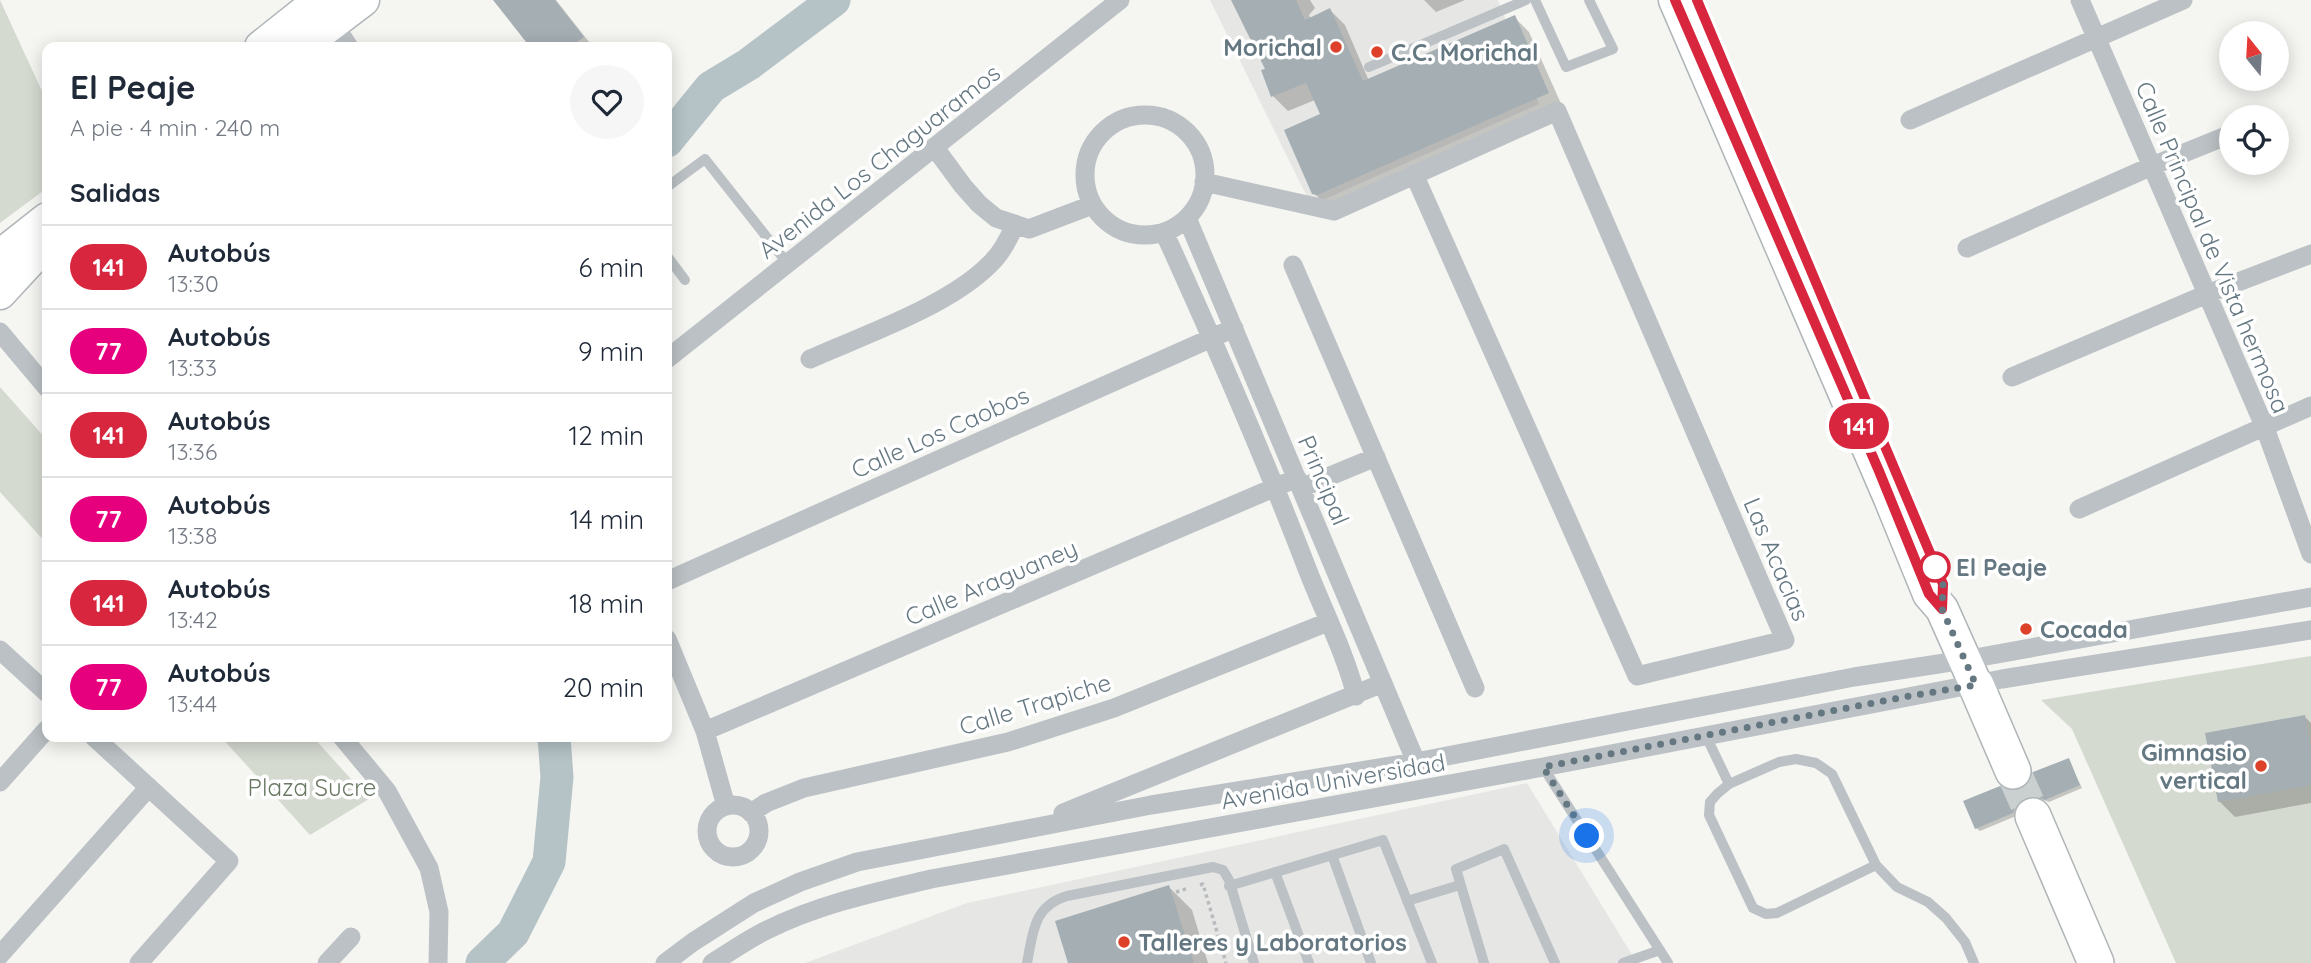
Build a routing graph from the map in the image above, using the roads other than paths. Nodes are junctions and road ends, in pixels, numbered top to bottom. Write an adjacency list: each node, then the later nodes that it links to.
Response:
1 (363, 0): 10 (main road)
2 (1120, 0): 17 (street, Avenida Los Chaguaramos)
3 (1526, 0): 14 (lane)
4 (1535, 0): 5 (lane)
5 (1589, 0)
6 (1661, 0): 9 (lane)
7 (2080, 0): 11 (street, Calle Principal de Vista hermosa)
8 (2183, 0): 11 (street)
9 (1685, 7): 57 (main road)
10 (334, 23): 12 (main road); 13 (main road)
11 (2096, 37): 15 (street); 18 (street, Calle Principal de Vista hermosa)
12 (276, 42)
13 (308, 42)
14 (1369, 67)
15 (1910, 120)
16 (2219, 139): 18 (street)
17 (935, 148): 25 (street); 32 (street, Avenida Los Chaguaramos)
18 (2152, 166): 28 (street); 36 (street, Calle Principal de Vista hermosa)
19 (1414, 174): 19 (street, Las Acacias); 20 (street, Las Acacias)
20 (1205, 182): 22 (street); 23 (street)
21 (672, 183): 32 (lane)
22 (1092, 205): 25 (street); 26 (street)
23 (1187, 218): 26 (street); 37 (street, Principal)
24 (42, 223): 30 (main road)
25 (1016, 224): 41 (street)
26 (1164, 232): 39 (street, Principal)
27 (42, 247): 35 (main road)
28 (1967, 248)
29 (2311, 254): 36 (street)
30 (0, 256)
31 (672, 263): 34 (lane)
32 (788, 264): 40 (street, Avenida Los Chaguaramos)
33 (1293, 265): 46 (street)
34 (685, 280)
35 (0, 293)
36 (2207, 294): 42 (street); 45 (street, Calle Principal de Vista hermosa)
37 (1234, 328): 39 (street, Calle Los Caobos); 47 (street, Principal)
38 (0, 332): 43 (street)
39 (1212, 338): 48 (street, Principal); 51 (street, Calle Los Caobos)
40 (672, 355)
41 (810, 359)
42 (2012, 377)
43 (42, 382)
44 (2311, 406): 45 (street)
45 (2264, 428): 49 (street); 50 (street, Calle Principal de Vista hermosa)
46 (1376, 457): 47 (street, Calle Araguaney); 60 (street)
47 (1299, 483): 48 (street, Calle Araguaney); 58 (street, Principal)
48 (1275, 486): 53 (street, Principal); 62 (street, Calle Araguaney)
49 (2079, 509)
50 (2311, 554)
51 (672, 579)
52 (2311, 597): 57 (street)
53 (1328, 622): 61 (street, Principal); 75 (street, Calle Trapiche)
54 (2311, 630): 57 (street)
55 (0, 650): 59 (street)
56 (672, 651): 62 (street)
57 (1970, 673): 64 (street, Avenida Universidad); 65 (street, Avenida Universidad); 70 (highway)
58 (1383, 683): 61 (street, Avenida Universidad); 68 (street, Principal)
59 (42, 688)
60 (1475, 688)
61 (1356, 696): 77 (street, Avenida Universidad)
62 (705, 731): 74 (street)
63 (42, 735): 71 (street)
64 (1706, 736): 69 (street, Avenida Universidad); 72 (lane)
65 (1528, 740): 68 (street, Avenida Universidad); 69 (street)
66 (100, 742): 73 (street)
67 (346, 742): 89 (street)
68 (1416, 762): 77 (street, Avenida Universidad)
69 (1543, 767): 85 (lane); 91 (street, Avenida Universidad)
70 (2013, 771)
71 (0, 782)
72 (1729, 784): 79 (lane); 79 (lane)
73 (149, 787): 86 (street); 87 (street)
74 (726, 806): 75 (street); 75 (street)
75 (751, 813)
76 (2033, 816): 102 (highway)
77 (1019, 830): 90 (street, Avenida Universidad)
78 (1332, 855): 80 (lane); 83 (lane); 95 (lane)
79 (1876, 865): 101 (lane)
80 (1275, 872): 82 (lane); 94 (lane)
81 (1460, 885): 83 (lane); 97 (lane); 98 (lane)
82 (1229, 886): 92 (lane); 93 (lane)
83 (1407, 901): 96 (lane)
84 (351, 937): 88 (street)
85 (1660, 950): 99 (lane); 100 (lane)
86 (0, 955)
87 (139, 963)
88 (327, 963)
89 (438, 963)
90 (665, 963)
91 (712, 963)
92 (1027, 963)
93 (1254, 963)
94 (1309, 963)
95 (1371, 963)
96 (1432, 963)
97 (1483, 963)
98 (1555, 963)
99 (1623, 963)
100 (1668, 963)
101 (1974, 963)
102 (2096, 963)

